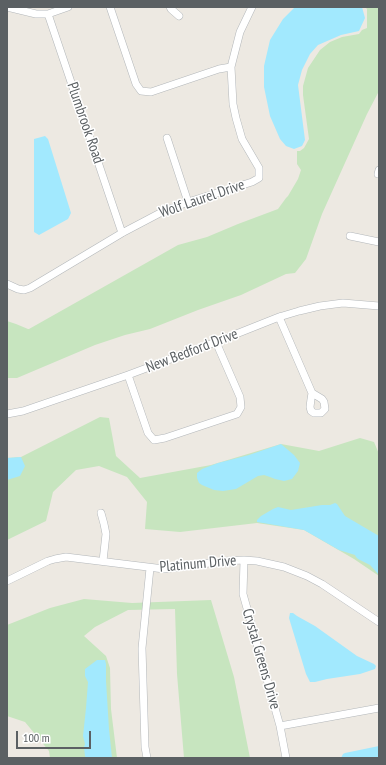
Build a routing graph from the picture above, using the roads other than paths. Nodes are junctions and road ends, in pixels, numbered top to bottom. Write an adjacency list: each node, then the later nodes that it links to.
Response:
1 (7, 7): 6 (street)
2 (68, 7): 6 (street)
3 (110, 7): 8 (street)
4 (170, 7): 7 (street)
5 (252, 7): 8 (street, Wolf Laurel Drive)
6 (48, 14): 13 (street, Plumbrook Road)
7 (179, 16)
8 (230, 67): 12 (street, Wolf Laurel Drive)
9 (167, 138): 12 (street)
10 (379, 170): 11 (street)
11 (379, 174)
12 (188, 202): 13 (street, Wolf Laurel Drive)
13 (122, 233): 16 (street, Wolf Laurel Drive)
14 (350, 236): 15 (street)
15 (379, 242)
16 (7, 284)
17 (379, 306): 18 (street, New Bedford Drive)
18 (279, 317): 19 (street, New Bedford Drive); 21 (street)
19 (216, 342): 20 (street, New Bedford Drive); 20 (street)
20 (128, 375): 22 (street, New Bedford Drive)
21 (312, 393)
22 (7, 414)
23 (101, 512): 25 (street)
24 (244, 560): 26 (street, Platinum Drive); 28 (street, Platinum Drive); 30 (street, Crystal Greens Drive)
25 (103, 561): 26 (street, Platinum Drive); 27 (street, Platinum Drive)
26 (150, 568): 31 (street)
27 (7, 581)
28 (379, 622)
29 (379, 708): 30 (street)
30 (280, 726): 32 (street, Crystal Greens Drive)
31 (147, 758)
32 (286, 758)

